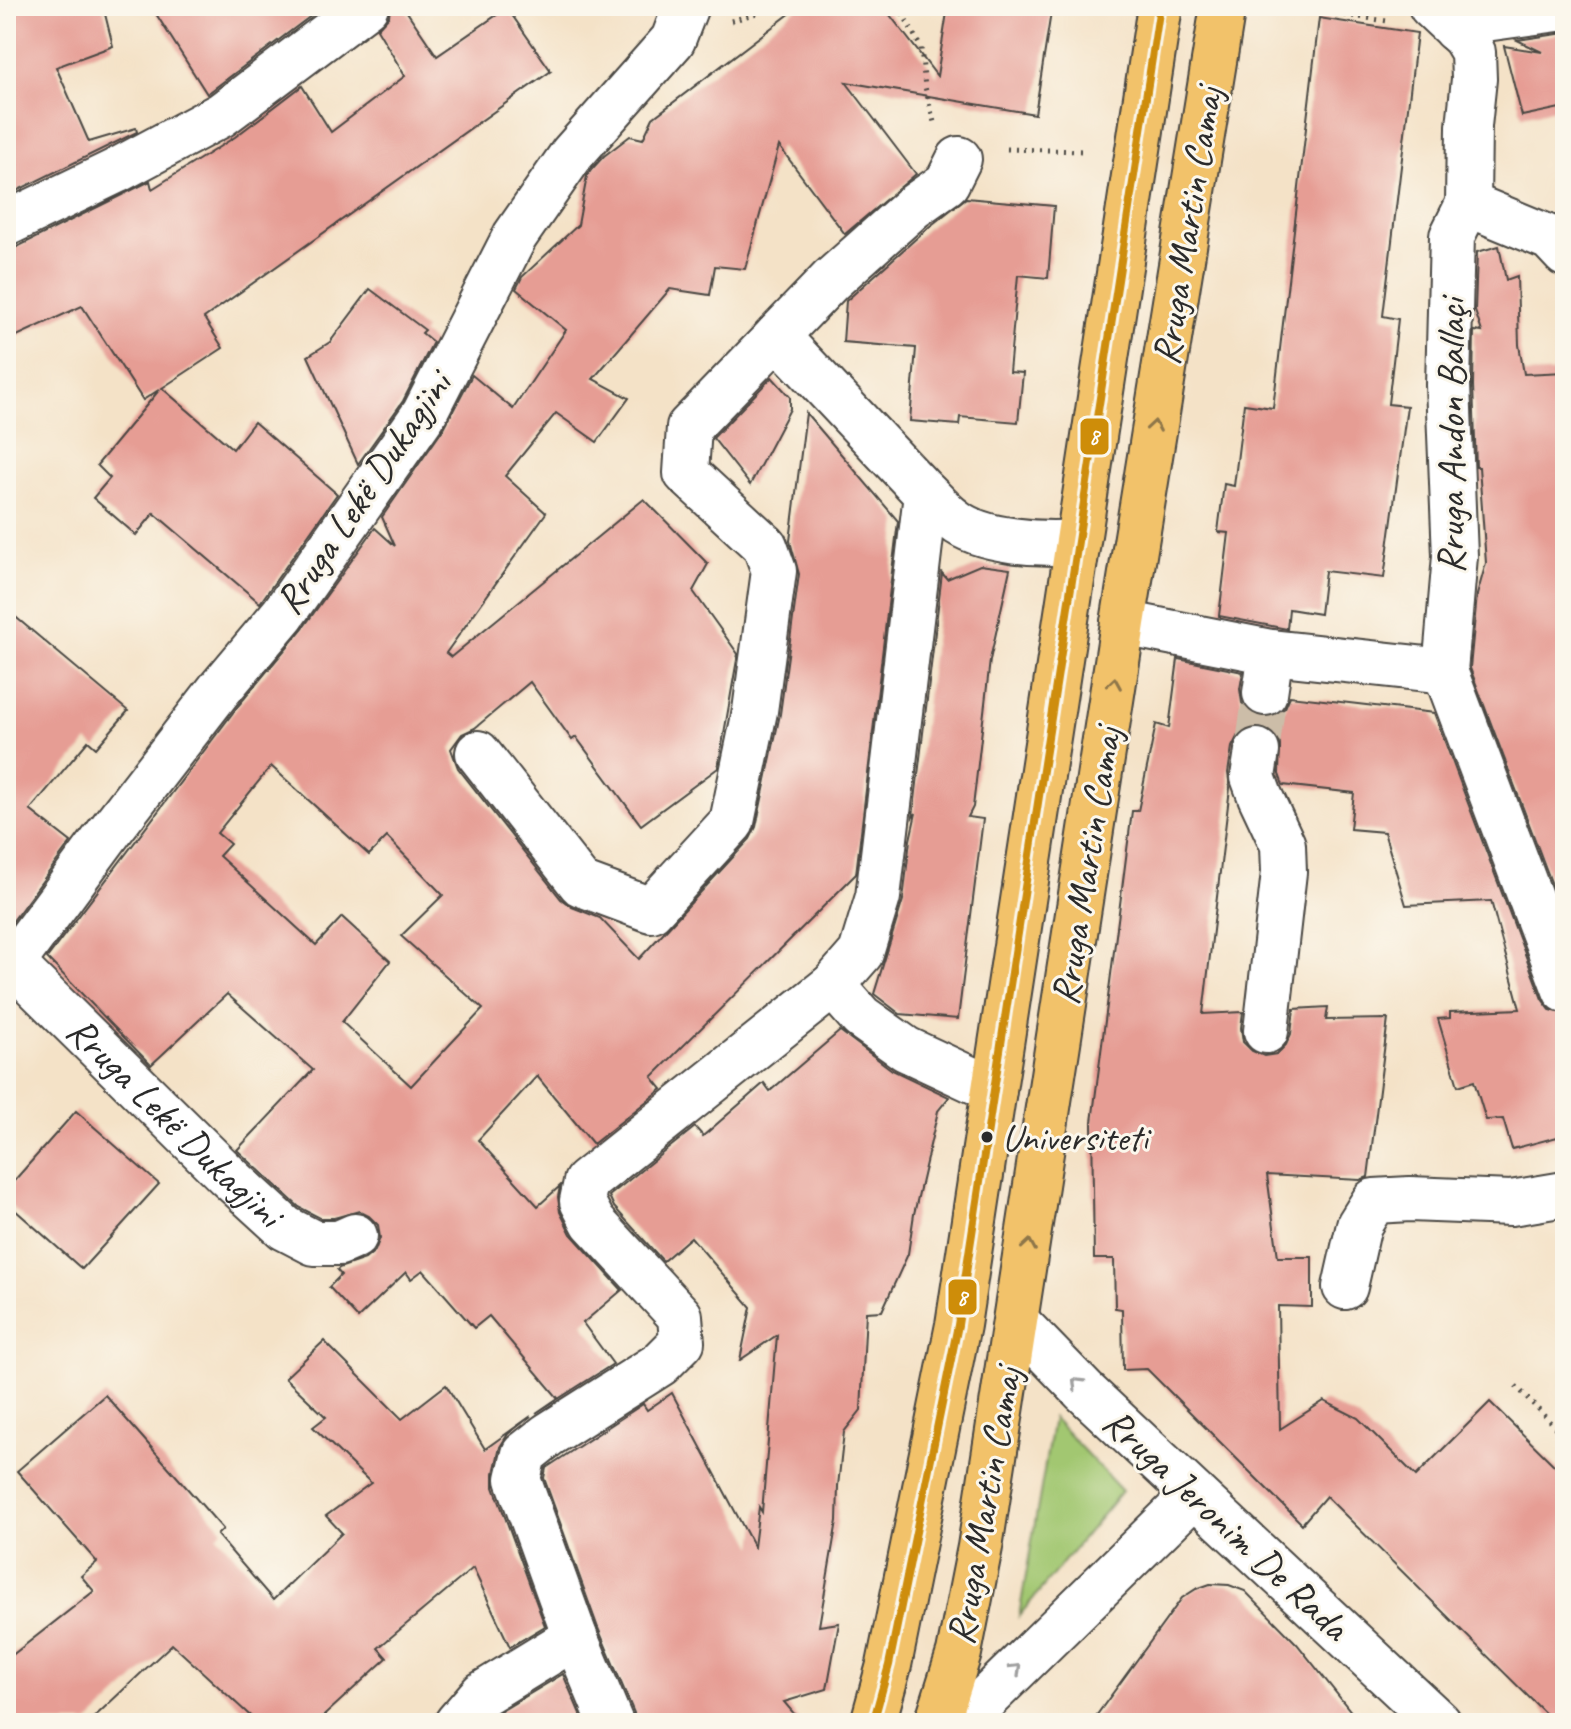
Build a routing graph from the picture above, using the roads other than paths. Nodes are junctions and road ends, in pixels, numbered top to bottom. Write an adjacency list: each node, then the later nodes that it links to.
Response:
1 (366, 6): 9 (street)
2 (686, 6): 18 (street, Rruga Lekë Dukagjini)
3 (1160, 6): 13 (main road, Rruga Martin Camaj)
4 (1223, 6): 14 (main road, Rruga Martin Camaj, one-way to 4)
5 (1565, 8): 6 (street)
6 (1439, 15): 8 (street)
7 (959, 159): 11 (street)
8 (1468, 204): 10 (street); 15 (street, Rruga Andon Ballaçi)
9 (6, 224)
10 (1560, 237)
11 (777, 336): 12 (street); 17 (street)
12 (926, 494): 13 (street); 19 (street)
13 (1077, 542): 22 (main road, Rruga Martin Camaj)
14 (1123, 623): 15 (street); 26 (main road, Rruga Martin Camaj, one-way to 14)
15 (1445, 671): 20 (street, Rruga Andon Ballaçi)
16 (1257, 751): 21 (street)
17 (478, 753)
18 (9, 968): 24 (street, Rruga Lekë Dukagjini)
19 (833, 985): 22 (street); 28 (street)
20 (1565, 990)
21 (1266, 1031)
22 (994, 1090): 31 (main road, Rruga Martin Camaj)
23 (1565, 1194): 25 (street)
24 (355, 1236)
25 (1345, 1287)
26 (1017, 1322): 27 (street, Rruga Jeronim De Rada, one-way to 26); 32 (main road, Rruga Martin Camaj)
27 (1194, 1495): 33 (street, one-way to 27); 34 (street, Rruga Jeronim De Rada)
28 (575, 1637): 29 (street); 30 (street)
29 (457, 1723)
30 (611, 1723)
31 (873, 1723)
32 (937, 1723)
33 (961, 1723)
34 (1439, 1723)

